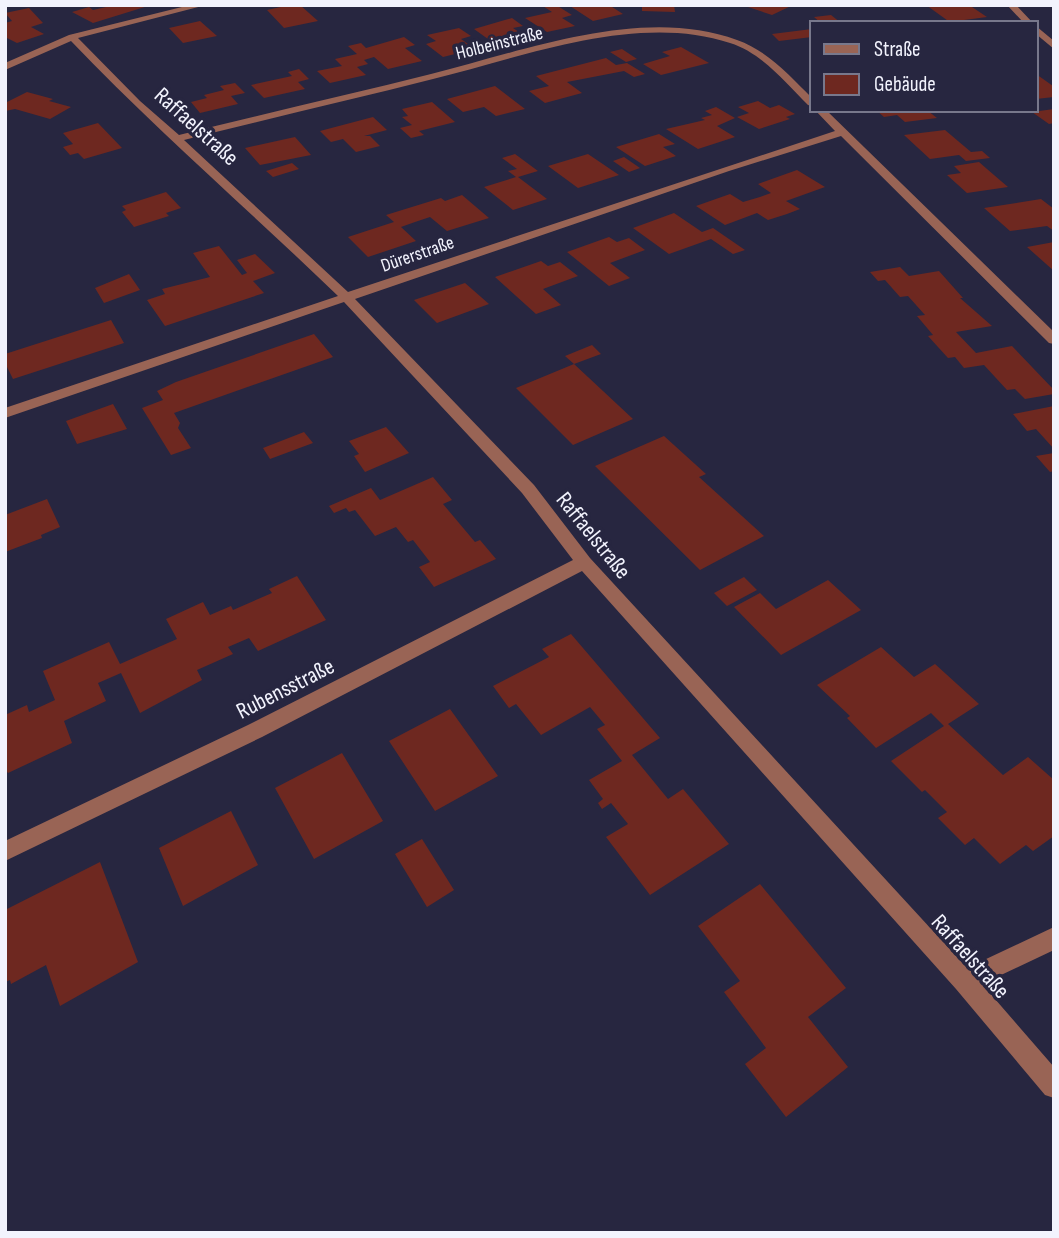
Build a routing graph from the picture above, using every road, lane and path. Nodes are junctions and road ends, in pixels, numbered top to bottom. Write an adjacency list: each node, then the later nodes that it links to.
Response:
1 (202, 5): 5 (street)
2 (1011, 5): 3 (street)
3 (1027, 21)
4 (1038, 31): 6 (street)
5 (72, 37): 7 (street); 11 (street, Raffaelstraße)
6 (1054, 46)
7 (5, 67)
8 (810, 101): 11 (street, Holbeinstraße)
9 (822, 112): 10 (street)
10 (842, 132): 12 (street, Dürerstraße); 13 (street)
11 (177, 139): 12 (street, Raffaelstraße)
12 (346, 298): 14 (street, Dürerstraße); 15 (street, Raffaelstraße)
13 (1054, 340)
14 (5, 413)
15 (584, 562): 16 (street, Rubensstraße); 18 (street, Raffaelstraße)
16 (5, 851)
17 (1054, 938): 18 (street)
18 (964, 981): 19 (street, Raffaelstraße)
19 (1054, 1086)

